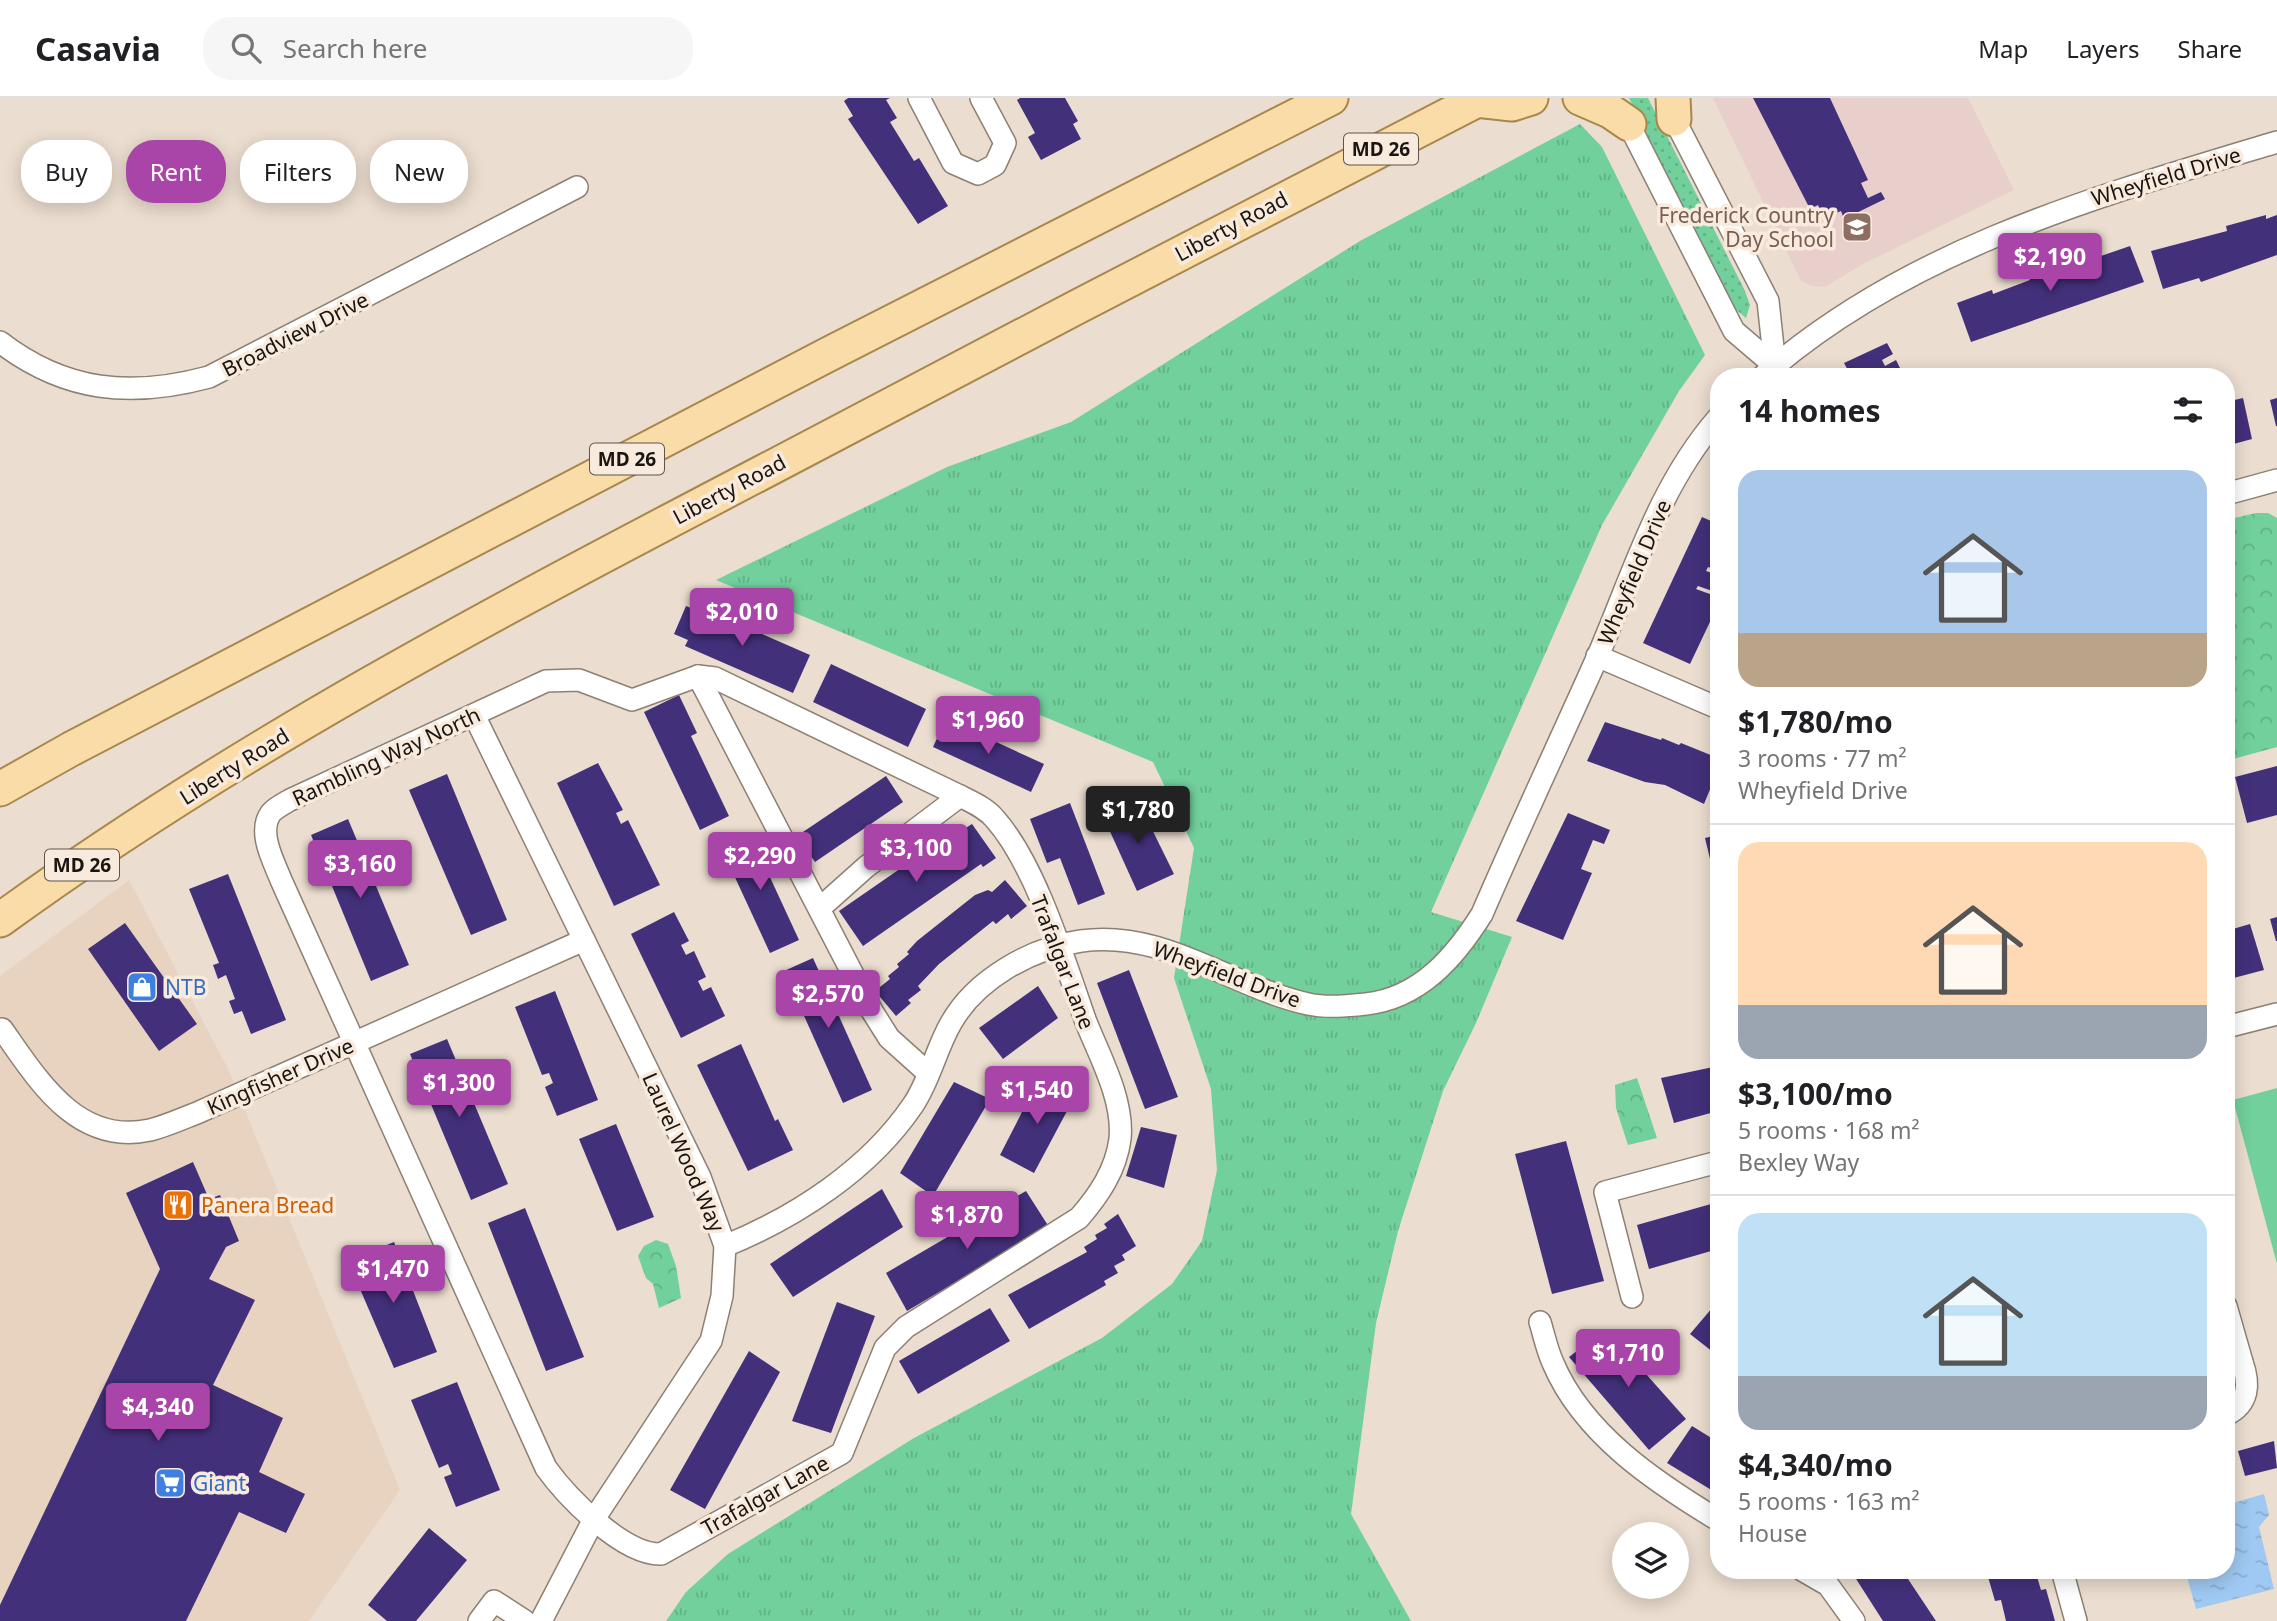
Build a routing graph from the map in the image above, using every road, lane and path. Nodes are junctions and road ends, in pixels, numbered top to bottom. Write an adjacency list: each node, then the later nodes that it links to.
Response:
1 (919, 98): 2 (street)
2 (981, 98)
3 (1331, 98): 22 (main road, MD 26)
4 (1531, 98): 6 (main road)
5 (1580, 98): 8 (main road)
6 (1478, 99): 25 (main road, Liberty Road / MD 26)
7 (1670, 105): 13 (street)
8 (1622, 111): 12 (street)
9 (2277, 142): 14 (street, Wheyfield Drive)
10 (577, 187): 11 (street, Broadview Drive)
11 (0, 342)
12 (1768, 368)
13 (1773, 368)
14 (1778, 368)
15 (1710, 427): 18 (street, Wheyfield Drive)
16 (2277, 480): 17 (street)
17 (2235, 492)
18 (1597, 656): 20 (street); 27 (street, Wheyfield Drive)
19 (698, 676): 21 (street, Rambling Way North); 23 (street, Trafalgar Lane); 24 (street)
20 (1710, 705)
21 (474, 715): 26 (street, Laurel Wood Way); 31 (street, Rambling Way North)
22 (0, 789)
23 (960, 796): 24 (street); 27 (street, Trafalgar Lane)
24 (820, 908): 32 (street)
25 (0, 920)
26 (584, 940): 31 (street, Kingfisher Drive); 34 (street, Laurel Wood Way)
27 (1058, 947): 32 (street, Wheyfield Drive); 40 (street, Trafalgar Lane)
28 (2277, 1014): 29 (street)
29 (2235, 1025)
30 (2, 1030): 31 (street, Kingfisher Drive)
31 (354, 1044): 40 (street, Trafalgar Lane)
32 (928, 1073): 34 (street, Wheyfield Drive)
33 (1710, 1165): 35 (street)
34 (725, 1246): 40 (street, Laurel Wood Way)
35 (1632, 1297)
36 (1540, 1322): 39 (street)
37 (2235, 1360): 38 (street)
38 (2235, 1408)
39 (1710, 1515)
40 (594, 1519): 45 (street, Laurel Wood Way)
41 (1818, 1579): 46 (street)
42 (2064, 1579): 47 (street)
43 (479, 1621): 44 (street)
44 (525, 1621)
45 (541, 1621)
46 (1854, 1621)
47 (2076, 1621)

